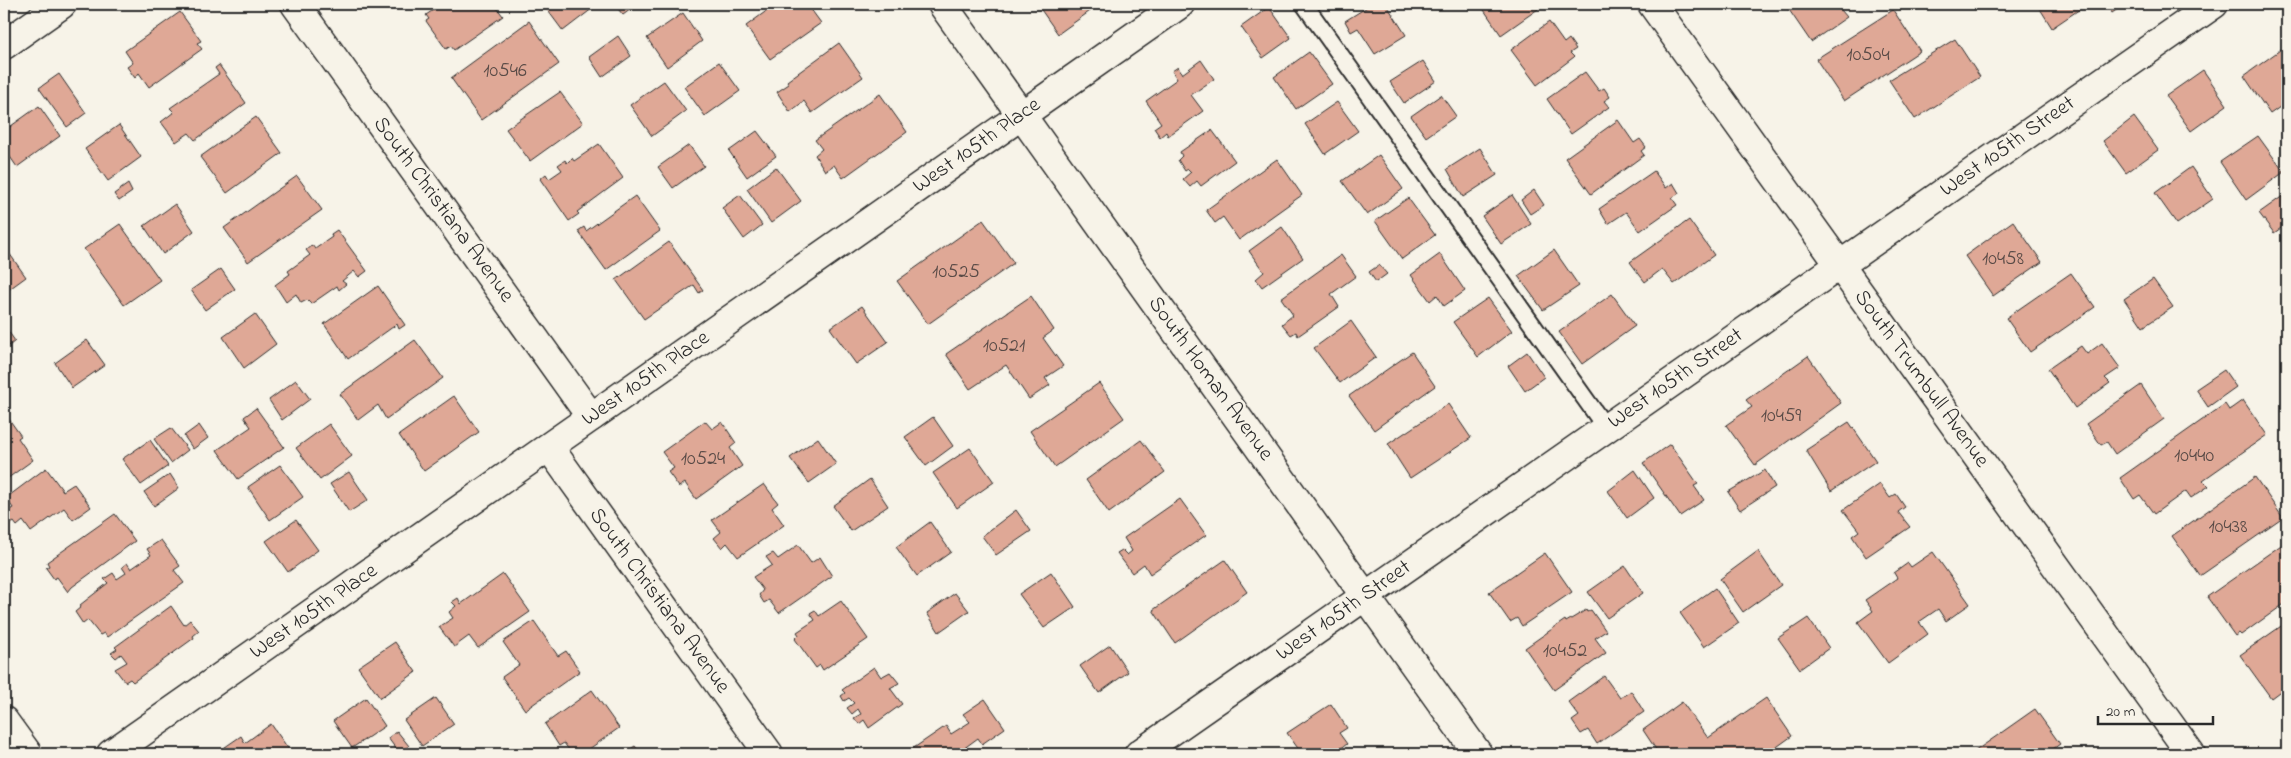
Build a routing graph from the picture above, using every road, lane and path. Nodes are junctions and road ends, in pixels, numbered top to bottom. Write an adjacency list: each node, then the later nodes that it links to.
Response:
1 (62, 4): 8 (street)
2 (295, 4): 11 (street, South Christiana Avenue)
3 (942, 4): 9 (street, South Homan Avenue)
4 (1180, 4): 9 (street, West 105th Place)
5 (1304, 4): 12 (lane)
6 (1652, 4): 10 (street, South Trumbull Avenue)
7 (2214, 4): 10 (street, West 105th Street)
8 (4, 45)
9 (1021, 115): 11 (street, West 105th Place); 14 (street, South Homan Avenue)
10 (1840, 265): 12 (street, West 105th Street); 21 (street, South Trumbull Avenue)
11 (591, 417): 13 (street, West 105th Place)
12 (1606, 428): 14 (street, West 105th Street)
13 (549, 447): 17 (street, West 105th Place); 18 (street, South Christiana Avenue)
14 (1366, 596): 19 (street, West 105th Street); 20 (street, South Homan Avenue)
15 (4, 721): 16 (street)
16 (28, 754)
17 (111, 754)
18 (769, 754)
19 (1139, 754)
20 (1478, 754)
21 (2191, 754)

